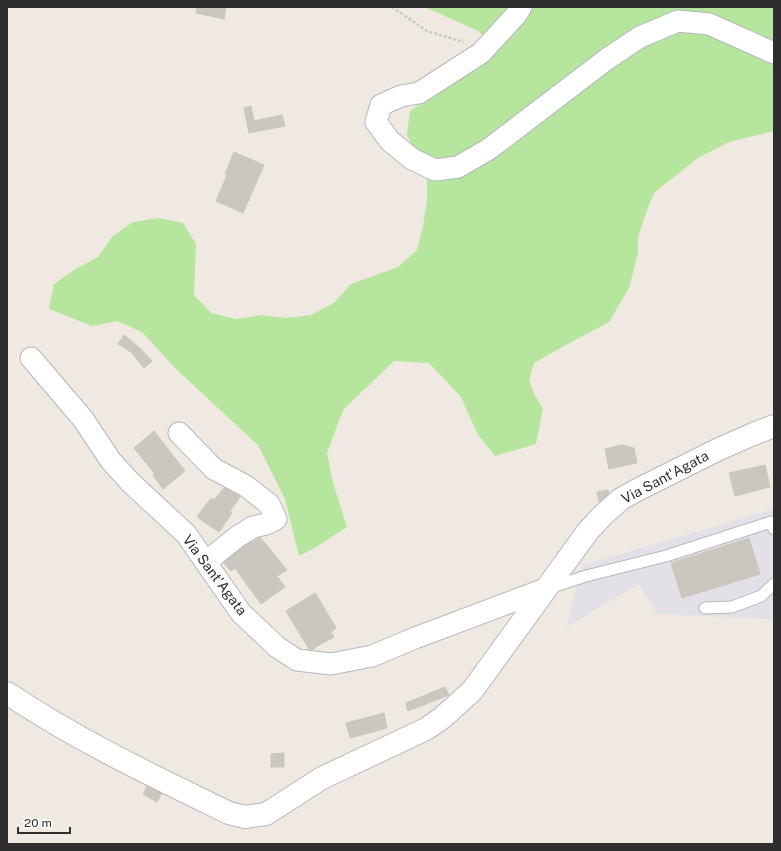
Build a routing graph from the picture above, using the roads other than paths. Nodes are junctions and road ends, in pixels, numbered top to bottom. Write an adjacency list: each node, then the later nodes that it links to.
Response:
1 (521, 7): 2 (street)
2 (774, 53)
3 (31, 358): 7 (street, Via Sant'Agata)
4 (774, 426): 9 (street, Via Sant'Agata)
5 (179, 433): 7 (street)
6 (774, 529): 9 (lane)
7 (206, 562): 9 (street, Via Sant'Agata)
8 (774, 584): 10 (lane)
9 (545, 589): 11 (street, Via Sant'Agata)
10 (705, 608)
11 (7, 694)

